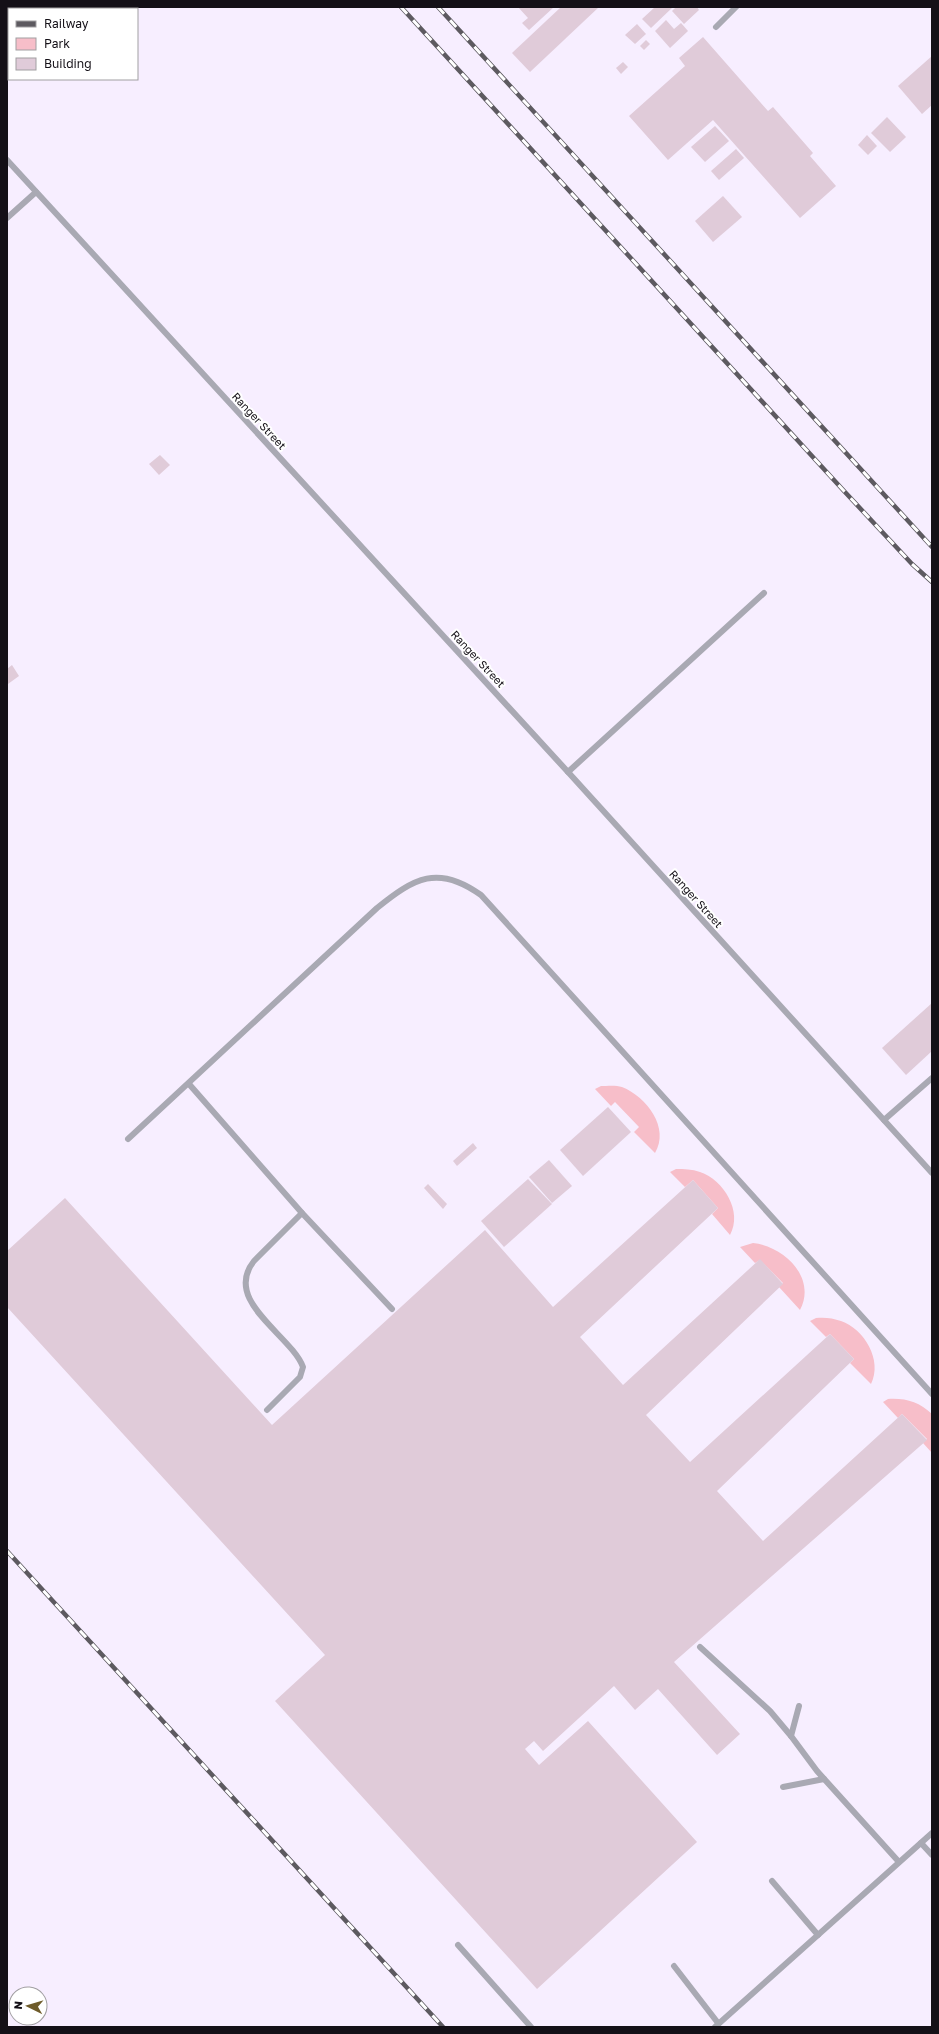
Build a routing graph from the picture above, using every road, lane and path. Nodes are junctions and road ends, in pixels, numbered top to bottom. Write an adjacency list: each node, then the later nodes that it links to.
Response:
1 (736, 7): 2 (lane)
2 (716, 26)
3 (7, 160): 4 (lane, Ranger Street)
4 (36, 192): 5 (lane); 7 (lane, Ranger Street)
5 (7, 218)
6 (764, 593): 7 (lane)
7 (568, 772): 10 (lane, Ranger Street)
8 (932, 1078): 10 (lane)
9 (188, 1084): 11 (lane); 13 (lane); 15 (lane)
10 (884, 1120): 12 (lane, Ranger Street)
11 (128, 1139)
12 (932, 1173)
13 (302, 1213): 14 (lane); 16 (lane)
14 (392, 1309)
15 (932, 1394)
16 (267, 1410)
17 (700, 1647): 19 (lane)
18 (799, 1706): 19 (lane)
19 (791, 1736): 20 (lane)
20 (824, 1779): 21 (lane); 25 (lane)
21 (783, 1787)
22 (932, 1833): 23 (lane)
23 (921, 1843): 24 (lane); 25 (lane)
24 (932, 1855)
25 (899, 1862): 27 (lane)
26 (772, 1881): 27 (lane)
27 (818, 1935): 30 (lane)
28 (458, 1945): 31 (lane)
29 (674, 1966): 30 (lane)
30 (717, 2025)
31 (531, 2027)

